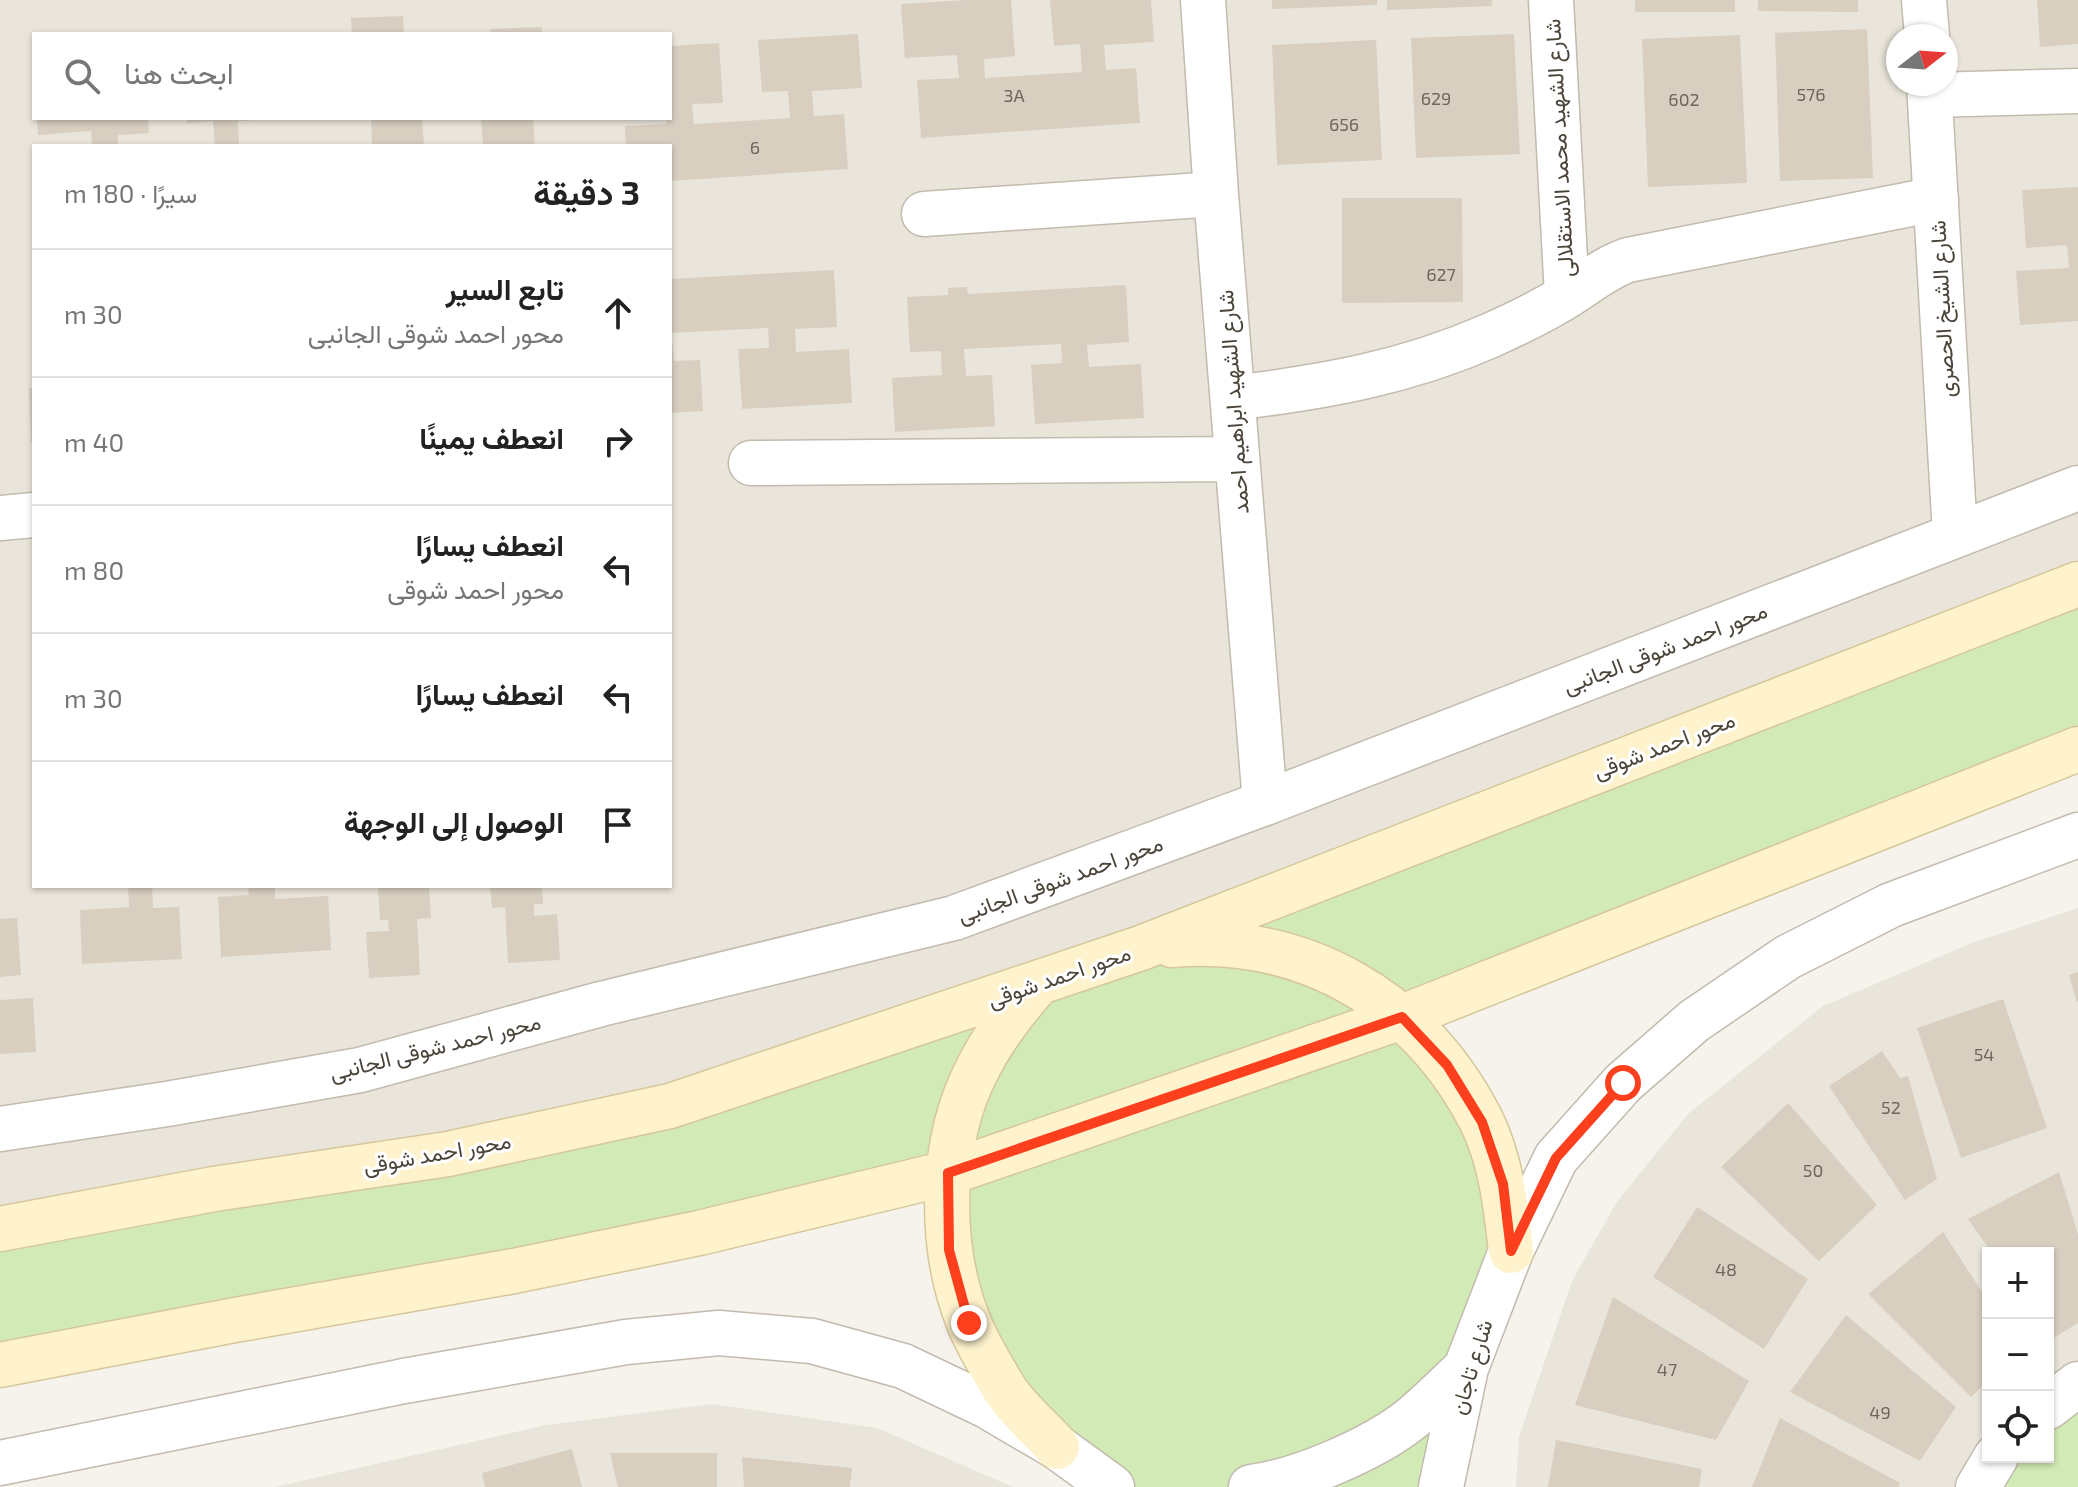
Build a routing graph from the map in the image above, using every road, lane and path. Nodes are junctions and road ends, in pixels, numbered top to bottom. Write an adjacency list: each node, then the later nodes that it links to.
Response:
1 (1203, 0): 8 (street, شارع الشهيد ابراهيم احمد)
2 (1551, 0): 11 (street, شارع الشهيد محمد الاستقلالى)
3 (1924, 0): 4 (street)
4 (1926, 24)
5 (1958, 90): 6 (street)
6 (2078, 91)
7 (1930, 96): 9 (street, شارع الشيخ الحصرى)
8 (1216, 194): 10 (street); 12 (street, شارع الشهيد ابراهيم احمد)
9 (1936, 199): 11 (street); 18 (street, شارع الشيخ الحصرى)
10 (924, 214)
11 (1567, 296): 12 (street)
12 (1233, 398): 13 (street, شارع الشهيد ابراهيم احمد)
13 (1237, 459): 14 (street); 21 (street, شارع الشهيد ابراهيم احمد)
14 (751, 463)
15 (2078, 488): 18 (street, محور احمد شوقى الجانبى)
16 (32, 515): 17 (street)
17 (0, 518)
18 (1955, 535): 21 (street, محور احمد شوقى الجانبى)
19 (2078, 584): 23 (main road, محور احمد شوقى)
20 (2078, 749): 25 (main road)
21 (1265, 803): 26 (street, محور احمد شوقى الجانبى)
22 (2078, 835): 29 (street)
23 (1141, 948): 24 (main road, محور احمد شوقى); 25 (main road)
24 (1038, 983): 27 (main road); 28 (main road, محور احمد شوقى)
25 (1402, 1017): 27 (main road); 29 (main road)
26 (0, 1129)
27 (948, 1173): 30 (main road); 34 (main road)
28 (0, 1229)
29 (1511, 1251): 31 (street, شارع تاجان)
30 (0, 1365)
31 (1466, 1368): 38 (street); 39 (street, شارع تاجان)
32 (2078, 1384): 33 (street)
33 (2054, 1402)
34 (1057, 1447): 35 (street); 37 (street)
35 (0, 1463)
36 (1992, 1463): 40 (street)
37 (1112, 1487)
38 (1251, 1487)
39 (1441, 1487)
40 (1978, 1487)

